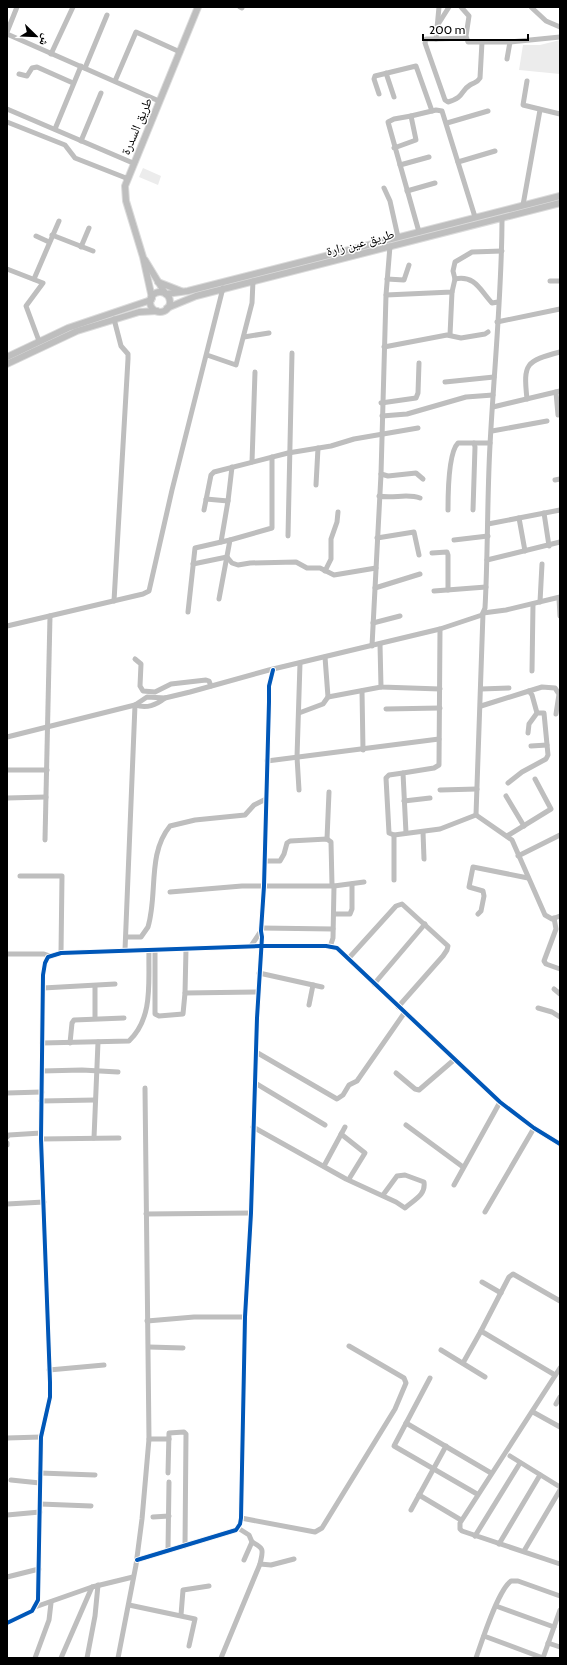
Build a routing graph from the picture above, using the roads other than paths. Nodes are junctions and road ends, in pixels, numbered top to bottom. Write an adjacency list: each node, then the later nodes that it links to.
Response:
1 (17, 7): 11 (street)
2 (73, 7): 18 (street)
3 (198, 7): 17 (main road, طريق السدرة)
4 (439, 7): 9 (street)
5 (449, 7): 9 (street)
6 (461, 7): 13 (street)
7 (531, 7): 10 (street)
8 (107, 16): 20 (street)
9 (436, 27): 14 (street)
10 (560, 27)
11 (7, 33): 18 (street)
12 (560, 37): 16 (street)
13 (466, 38): 14 (street); 15 (street)
14 (436, 39): 15 (street)
15 (482, 42): 16 (street)
16 (510, 42): 19 (street)
17 (180, 52): 23 (street); 29 (main road, طريق السدرة)
18 (51, 54): 20 (street)
19 (507, 59)
20 (83, 67): 23 (street); 25 (street)
21 (386, 73): 27 (street); 28 (street); 32 (street)
22 (19, 74): 25 (street)
23 (115, 81): 29 (street)
24 (527, 81): 31 (street)
25 (73, 83): 38 (street)
26 (101, 93): 39 (street)
27 (379, 94)
28 (394, 97)
29 (159, 100): 44 (main road, طريق السدرة)
30 (7, 109): 38 (street)
31 (540, 110): 34 (street); 52 (street)
32 (432, 111): 35 (street); 37 (street)
33 (488, 111): 37 (street)
34 (560, 114)
35 (411, 116): 40 (street); 40 (street)
36 (7, 122): 46 (street)
37 (447, 123): 43 (street)
38 (55, 129): 39 (street)
39 (81, 141): 44 (street)
40 (394, 148): 45 (street)
41 (495, 151): 43 (street)
42 (429, 157): 45 (street)
43 (458, 162): 53 (street)
44 (133, 163): 46 (main road, طريق السدرة)
45 (400, 165): 49 (street)
46 (126, 178): 66 (main road, طريق السدرة)
47 (435, 183): 49 (street)
48 (384, 188): 60 (street)
49 (407, 191): 57 (street)
50 (560, 196): 52 (main road, طريق عين زارة)
51 (560, 203): 54 (main road, طريق عين زارة)
52 (523, 205): 53 (main road, طريق عين زارة)
53 (475, 217): 57 (main road, طريق عين زارة)
54 (502, 218): 62 (main road, طريق عين زارة); 64 (street)
55 (60, 221): 58 (street)
56 (89, 228): 63 (street)
57 (419, 232): 60 (main road, طريق عين زارة)
58 (52, 235): 61 (street); 63 (street)
59 (36, 236): 61 (street)
60 (398, 237): 77 (main road, طريق عين زارة)
61 (49, 242): 69 (street)
62 (390, 246): 70 (street); 72 (main road, طريق عين زارة)
63 (81, 247): 65 (street)
64 (502, 251): 71 (street); 84 (street)
65 (93, 252)
66 (143, 257): 75 (main road); 82 (main road)
67 (409, 265): 70 (street)
68 (7, 268): 69 (street)
69 (34, 279): 96 (street)
70 (387, 279): 81 (street)
71 (455, 279): 78 (street); 84 (street)
72 (253, 281): 76 (main road, طريق عين زارة); 95 (street)
73 (550, 281): 74 (street)
74 (560, 281)
75 (158, 282): 77 (main road); 79 (main road)
76 (223, 288): 83 (main road, طريق عين زارة); 100 (street)
77 (184, 291): 80 (main road, طريق عين زارة)
78 (452, 292): 81 (street); 94 (street)
79 (165, 293): 80 (main road, طريق عين زارة); 82 (main road); 86 (main road)
80 (176, 293): 83 (main road)
81 (386, 295): 97 (street)
82 (151, 299): 85 (main road); 88 (main road)
83 (181, 301): 86 (main road, طريق عين زارة)
84 (498, 302): 91 (street)
85 (141, 304): 89 (main road); 96 (main road)
86 (167, 308): 88 (main road)
87 (560, 309): 91 (street)
88 (157, 310): 89 (main road)
89 (144, 311): 90 (main road)
90 (114, 319): 103 (main road); 164 (street)
91 (497, 322): 105 (street)
92 (488, 332): 94 (street)
93 (269, 333): 95 (street)
94 (450, 335): 97 (street)
95 (244, 337): 100 (street)
96 (39, 341): 101 (main road)
97 (384, 347): 110 (street)
98 (560, 352): 109 (street)
99 (292, 353): 121 (street)
100 (207, 355): 164 (street)
101 (7, 357)
102 (419, 363): 110 (street)
103 (7, 364)
104 (255, 372): 123 (street)
105 (494, 376): 106 (street); 108 (street)
106 (445, 382)
107 (558, 391): 109 (street); 112 (street)
108 (493, 395): 111 (street); 113 (street)
109 (527, 399): 111 (street)
110 (381, 402): 113 (street)
111 (493, 407): 116 (street)
112 (558, 415)
113 (382, 416): 117 (street)
114 (547, 421): 116 (street)
115 (418, 428): 117 (street)
116 (492, 431): 119 (street)
117 (381, 435): 120 (street); 125 (street)
118 (474, 443): 119 (street); 133 (street); 134 (street)
119 (490, 443): 139 (street)
120 (318, 448): 121 (street); 127 (street)
121 (288, 453): 122 (street); 140 (street)
122 (272, 457): 123 (street); 143 (street)
123 (252, 462): 124 (street)
124 (232, 467): 130 (street); 131 (street)
125 (380, 474): 126 (street); 128 (street)
126 (423, 479)
127 (316, 485)
128 (379, 496): 129 (street); 142 (street)
129 (420, 498)
130 (206, 499): 131 (street); 132 (street)
131 (228, 501): 145 (street)
132 (204, 510)
133 (448, 510)
134 (473, 510)
135 (560, 510): 137 (street)
136 (338, 512): 156 (street)
137 (544, 513): 138 (street); 147 (street)
138 (519, 518): 139 (street); 148 (street)
139 (488, 524): 141 (street)
140 (288, 536)
141 (488, 536): 144 (street); 152 (street)
142 (377, 538): 150 (street); 155 (street)
143 (230, 540): 145 (street); 151 (street)
144 (454, 540)
145 (221, 542): 153 (street)
146 (560, 542): 147 (street)
147 (549, 546): 148 (street)
148 (525, 551): 152 (street)
149 (432, 553): 160 (street)
150 (419, 555)
151 (227, 557): 153 (street); 156 (street); 163 (street)
152 (487, 560): 158 (street)
153 (193, 564): 167 (street)
154 (542, 564): 165 (street)
155 (376, 568): 156 (street); 159 (street)
156 (325, 571)
157 (420, 574): 159 (street)
158 (486, 587): 160 (street); 168 (street)
159 (375, 588): 172 (street)
160 (448, 590): 161 (street)
161 (434, 591)
162 (560, 597): 165 (street); 171 (street)
163 (219, 599)
164 (114, 601): 169 (street)
165 (540, 602): 166 (street)
166 (533, 604): 168 (street); 181 (street)
167 (188, 612)
168 (483, 613): 174 (street); 186 (street)
169 (50, 616): 173 (street); 198 (street)
170 (400, 616): 172 (street)
171 (560, 616)
172 (373, 623): 176 (street)
173 (7, 626)
174 (440, 629): 175 (street); 185 (street)
175 (380, 644): 176 (street); 183 (street)
176 (372, 646): 177 (street)
177 (325, 657): 179 (street); 189 (street)
178 (134, 659): 182 (street)
179 (300, 663): 180 (street); 195 (street)
180 (273, 670): 182 (street); 206 (street)
181 (532, 671)
182 (211, 686): 190 (street)
183 (381, 687): 185 (street); 187 (street)
184 (509, 688): 186 (street)
185 (440, 689): 193 (street)
186 (481, 689): 192 (street)
187 (362, 691): 189 (street); 204 (street)
188 (529, 691): 192 (street); 196 (street); 197 (street)
189 (328, 697): 195 (street)
190 (165, 698): 191 (street); 191 (street)
191 (135, 705): 198 (street); 248 (street)
192 (481, 706): 212 (street)
193 (440, 708): 194 (street); 201 (street)
194 (386, 709)
195 (299, 713): 205 (street)
196 (537, 713): 199 (street); 202 (street)
197 (556, 714)
198 (48, 727): 200 (street); 208 (street)
199 (528, 733)
200 (7, 737)
201 (439, 739): 204 (street); 209 (street)
202 (547, 745): 203 (street); 211 (street)
203 (531, 746)
204 (363, 750): 205 (street)
205 (297, 758): 206 (street); 213 (street)
206 (267, 761): 219 (street)
207 (7, 770): 208 (street)
208 (46, 770): 217 (street)
209 (403, 773): 221 (street); 226 (street)
210 (535, 779): 223 (street)
211 (508, 783)
212 (477, 788): 214 (street); 222 (street)
213 (299, 790)
214 (440, 790)
215 (329, 792): 229 (street)
216 (506, 796): 223 (street)
217 (46, 797): 218 (street); 230 (street)
218 (7, 798)
219 (266, 798): 233 (street); 248 (street)
220 (430, 798): 221 (street)
221 (404, 800): 225 (street)
222 (476, 815): 224 (street); 228 (street)
223 (524, 826): 228 (street)
224 (423, 832): 225 (street); 232 (street)
225 (406, 833): 226 (street)
226 (394, 835): 236 (street)
227 (560, 835): 231 (street)
228 (507, 836): 231 (street)
229 (327, 839): 233 (street); 240 (street)
230 (44, 840)
231 (518, 856): 235 (street)
232 (424, 859)
233 (265, 861): 239 (street)
234 (20, 876): 256 (street)
235 (528, 878): 243 (street); 244 (street)
236 (394, 880)
237 (364, 882): 238 (street)
238 (352, 884): 240 (street); 242 (street)
239 (264, 886): 240 (street); 241 (street); 247 (street)
240 (333, 886): 242 (street)
241 (170, 892)
242 (334, 914): 246 (street)
243 (478, 914)
244 (557, 917): 260 (street)
245 (425, 924): 259 (street); 263 (street); 273 (street)
246 (333, 929): 247 (street); 251 (street)
247 (261, 930): 249 (street); 250 (street)
248 (126, 937): 253 (street)
249 (251, 946): 250 (street); 252 (street)
250 (260, 946): 251 (street); 261 (street)
251 (330, 947): 259 (street)
252 (186, 949): 255 (street); 270 (street)
253 (125, 950): 254 (street); 256 (street)
254 (149, 950): 255 (street); 279 (street)
255 (155, 950): 270 (street)
256 (61, 953): 258 (street)
257 (7, 954): 258 (street)
258 (50, 956): 267 (street)
259 (348, 959): 263 (street)
260 (560, 969)
261 (259, 973): 264 (street); 269 (street)
262 (115, 984): 265 (street)
263 (374, 984): 273 (street)
264 (313, 985): 266 (street); 272 (street)
265 (95, 986): 267 (street); 277 (street)
266 (322, 987)
267 (43, 988): 280 (street)
268 (554, 989): 271 (street)
269 (258, 992): 270 (street); 282 (street)
270 (185, 993)
271 (560, 994)
272 (309, 1005)
273 (398, 1007): 275 (street)
274 (538, 1008): 276 (street)
275 (404, 1012): 282 (street); 283 (street)
276 (560, 1017)
277 (95, 1018): 278 (street); 281 (street)
278 (124, 1018)
279 (98, 1042): 281 (street); 284 (street)
280 (42, 1043): 281 (street); 285 (street)
281 (70, 1043)
282 (256, 1052): 288 (street)
283 (455, 1059): 287 (street); 294 (street)
284 (97, 1070): 285 (street); 286 (street); 292 (street)
285 (42, 1071): 290 (street)
286 (118, 1072)
287 (396, 1073)
288 (255, 1083): 295 (street); 297 (street)
289 (145, 1088): 316 (street)
290 (42, 1092): 291 (street); 293 (street)
291 (7, 1093)
292 (95, 1100): 293 (street); 303 (street)
293 (41, 1101): 300 (street)
294 (500, 1102): 299 (street); 308 (street)
295 (325, 1125)
296 (406, 1125): 308 (street)
297 (253, 1127): 307 (street); 315 (street)
298 (345, 1127): 301 (street)
299 (534, 1128): 306 (street); 314 (street)
300 (41, 1133): 302 (street); 305 (street)
301 (341, 1134): 307 (street); 309 (street)
302 (7, 1137)
303 (94, 1138): 304 (street); 305 (street)
304 (119, 1138)
305 (42, 1139): 312 (street)
306 (560, 1144)
307 (324, 1166): 309 (street)
308 (463, 1167): 310 (street)
309 (350, 1179): 311 (street)
310 (454, 1185)
311 (383, 1195): 311 (street)
312 (44, 1202): 313 (street); 330 (street)
313 (7, 1204)
314 (484, 1212)
315 (251, 1213): 316 (street); 320 (street)
316 (146, 1214): 321 (street)
317 (482, 1282): 318 (street)
318 (501, 1293): 319 (street); 322 (street)
319 (560, 1301)
320 (245, 1317): 321 (street); 365 (street)
321 (147, 1321): 324 (street)
322 (481, 1331): 327 (street); 331 (street)
323 (349, 1346): 365 (street)
324 (149, 1347): 325 (street); 341 (street)
325 (183, 1348)
326 (441, 1350): 327 (street)
327 (463, 1363): 332 (street)
328 (104, 1365): 330 (street)
329 (560, 1368): 331 (street)
330 (50, 1370): 339 (street)
331 (555, 1375): 336 (street)
332 (486, 1377)
333 (430, 1378): 337 (street)
334 (560, 1397): 335 (street)
335 (556, 1404)
336 (533, 1412): 338 (street); 348 (street)
337 (406, 1423): 343 (street); 346 (street)
338 (560, 1427)
339 (41, 1437): 340 (street); 347 (street)
340 (7, 1438)
341 (149, 1439): 342 (street); 375 (street)
342 (169, 1439): 350 (street); 371 (street)
343 (446, 1446): 346 (street); 348 (street)
344 (510, 1456): 345 (street)
345 (520, 1463): 351 (street); 368 (street)
346 (434, 1470): 356 (street); 357 (street)
347 (40, 1473): 349 (street); 354 (street)
348 (491, 1473): 356 (street)
349 (96, 1474)
350 (168, 1474)
351 (540, 1475): 355 (street); 370 (street)
352 (11, 1480): 354 (street)
353 (169, 1482): 363 (street)
354 (40, 1483): 358 (street)
355 (560, 1488): 373 (street)
356 (477, 1494): 366 (street)
357 (419, 1495): 360 (street); 366 (street)
358 (40, 1504): 359 (street); 361 (street)
359 (91, 1506)
360 (411, 1510)
361 (40, 1512): 362 (street); 379 (street)
362 (7, 1515)
363 (169, 1516): 364 (street); 372 (street)
364 (153, 1517)
365 (241, 1518): 367 (street)
366 (462, 1520): 368 (street)
367 (238, 1528): 369 (street); 371 (street)
368 (475, 1536): 370 (street)
369 (252, 1542): 376 (street); 377 (street)
370 (499, 1544): 373 (street)
371 (185, 1546): 372 (street)
372 (168, 1550): 375 (street)
373 (524, 1552): 378 (street)
374 (294, 1558): 377 (street)
375 (136, 1560): 381 (street)
376 (244, 1560)
377 (260, 1564): 402 (street)
378 (560, 1564)
379 (39, 1569): 380 (street); 388 (street)
380 (7, 1577)
381 (133, 1577): 382 (street); 386 (street)
382 (95, 1586): 385 (street); 399 (street); 400 (street)
383 (209, 1586): 390 (street)
384 (560, 1596): 387 (street)
385 (51, 1603): 388 (street); 398 (street)
386 (129, 1604): 390 (street); 401 (street)
387 (496, 1606): 393 (street); 394 (street)
388 (35, 1607): 392 (street)
389 (560, 1610): 391 (street)
390 (181, 1615): 396 (street)
391 (559, 1617): 393 (street)
392 (7, 1623)
393 (554, 1627): 395 (street)
394 (484, 1636): 395 (street); 403 (street)
395 (548, 1643): 397 (street)
396 (189, 1646)
397 (560, 1647)
398 (35, 1658)
399 (61, 1658)
400 (88, 1658)
401 (118, 1658)
402 (221, 1658)
403 (476, 1658)

